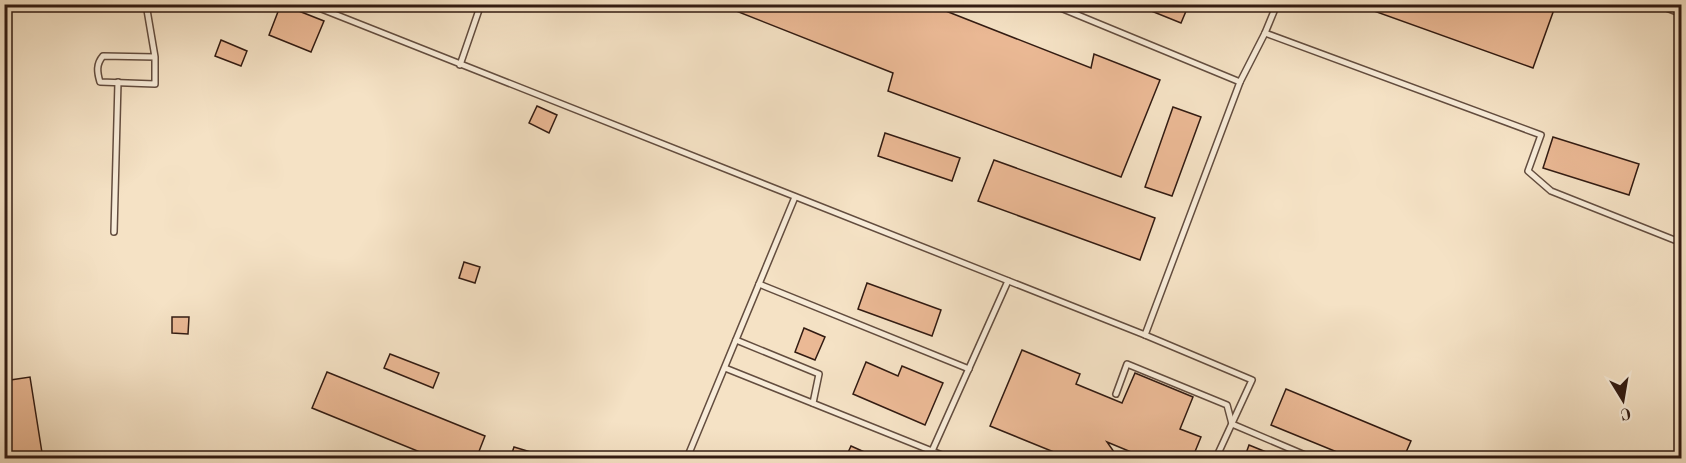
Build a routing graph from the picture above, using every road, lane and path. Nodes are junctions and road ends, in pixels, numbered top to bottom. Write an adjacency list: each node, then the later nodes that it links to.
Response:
1 (146, 4): 9 (lane)
2 (309, 4): 10 (lane)
3 (481, 4): 10 (lane)
4 (1051, 4): 12 (lane)
5 (1277, 4): 8 (lane)
6 (1656, 4): 7 (lane)
7 (1682, 14)
8 (1265, 33): 12 (lane); 15 (lane)
9 (155, 57): 11 (lane); 11 (lane)
10 (460, 65): 13 (lane)
11 (118, 82): 14 (lane)
12 (1240, 82): 18 (lane)
13 (795, 197): 16 (lane); 17 (lane)
14 (114, 232)
15 (1682, 243)
16 (1008, 281): 18 (lane); 21 (lane)
17 (759, 284): 19 (lane); 21 (lane)
18 (1144, 335): 24 (lane)
19 (736, 340): 20 (lane); 23 (lane)
20 (725, 368): 23 (lane); 26 (lane)
21 (969, 369): 25 (lane)
22 (1116, 394): 24 (lane)
23 (813, 403): 25 (lane)
24 (1232, 424): 29 (lane); 30 (lane)
25 (932, 451): 27 (lane); 28 (lane)
26 (687, 459)
27 (929, 459)
28 (949, 459)
29 (1216, 459)
30 (1312, 459)

